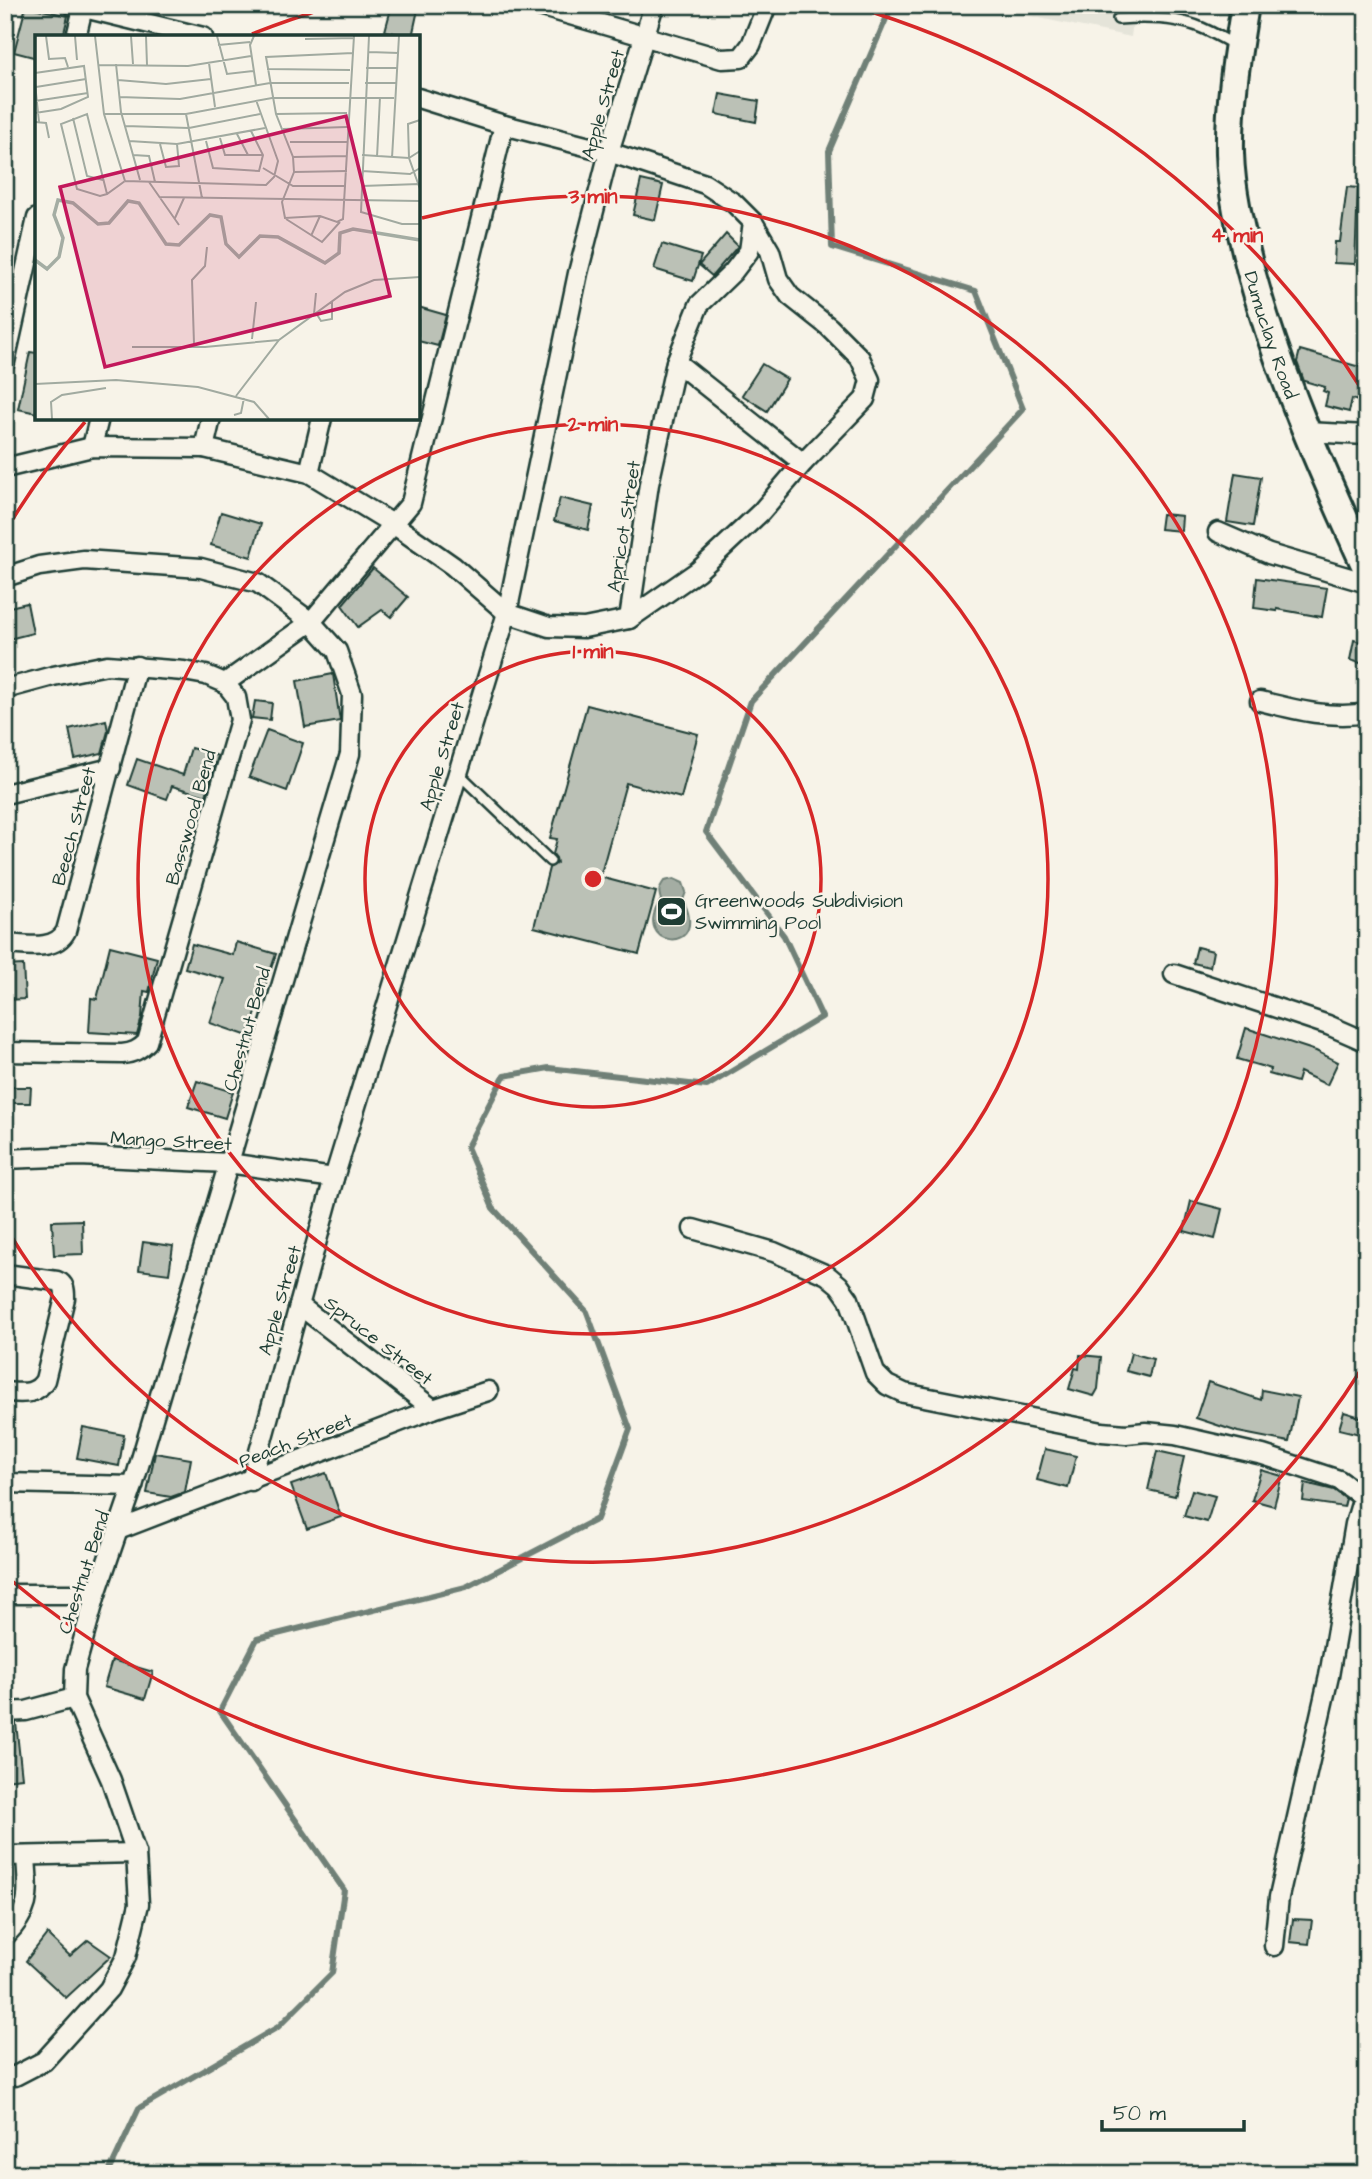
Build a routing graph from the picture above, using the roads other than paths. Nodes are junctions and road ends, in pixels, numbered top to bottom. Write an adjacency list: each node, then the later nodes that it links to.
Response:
1 (536, 5): 9 (street)
2 (654, 5): 9 (street, Apple Street)
3 (767, 5): 9 (street)
4 (1245, 5): 10 (street, Dumuclay Road)
5 (77, 6): 7 (street); 8 (street)
6 (1118, 19): 10 (lane)
7 (76, 35)
8 (192, 35)
9 (644, 36): 13 (street, Apple Street)
10 (1238, 47): 21 (street, Dumuclay Road)
11 (420, 98): 12 (street)
12 (504, 125): 13 (street); 28 (street)
13 (609, 152): 14 (street); 32 (street, Apple Street)
14 (752, 222): 17 (street, Apricot Street); 25 (street)
15 (35, 227): 16 (street)
16 (5, 362)
17 (676, 362): 25 (street); 33 (street, Apricot Street)
18 (99, 420): 23 (street)
19 (211, 420): 24 (street)
20 (322, 420): 27 (street)
21 (1306, 432): 22 (street); 30 (street, Dumuclay Road)
22 (1367, 435)
23 (92, 447): 24 (street, Apricot Street); 26 (street, Apricot Street)
24 (204, 448): 27 (street, Apricot Street)
25 (803, 463): 33 (street)
26 (5, 468)
27 (309, 473): 28 (street, Apricot Street)
28 (393, 524): 32 (street, Apricot Street); 34 (street)
29 (1218, 532): 30 (street)
30 (1366, 569)
31 (5, 577): 34 (street, Chestnut Bend)
32 (507, 613): 33 (street, Apricot Street); 41 (street, Apple Street)
33 (629, 619)
34 (312, 622): 36 (street); 49 (street, Chestnut Bend)
35 (137, 666): 36 (street); 37 (street); 40 (street, Beech Street)
36 (225, 683): 47 (street, Basswood Bend)
37 (5, 690)
38 (1260, 701): 39 (street)
39 (1367, 713)
40 (111, 768): 42 (street); 44 (street, Beech Street)
41 (458, 773): 43 (lane); 50 (street, Apple Street)
42 (5, 794)
43 (551, 861)
44 (5, 944)
45 (1174, 975): 46 (street)
46 (1367, 1042)
47 (5, 1052)
48 (5, 1159): 49 (street, Mango Street)
49 (229, 1163): 50 (street, Mango Street); 59 (street, Chestnut Bend)
50 (334, 1178): 53 (street, Apple Street)
51 (693, 1229): 60 (street)
52 (5, 1274): 55 (street)
53 (299, 1305): 56 (street, Spruce Street); 57 (street, Apple Street)
54 (488, 1391): 56 (street, Peach Street)
55 (5, 1392)
56 (433, 1409): 57 (street, Peach Street)
57 (251, 1481): 61 (street, Peach Street)
58 (5, 1483): 59 (street)
59 (133, 1486): 61 (street, Chestnut Bend)
60 (1365, 1495): 70 (street)
61 (118, 1530): 63 (street, Chestnut Bend)
62 (5, 1594): 63 (street)
63 (96, 1594): 64 (street, Chestnut Bend)
64 (74, 1698): 65 (street); 66 (street)
65 (5, 1712)
66 (136, 1853): 68 (street); 71 (street)
67 (5, 1856): 68 (street)
68 (26, 1856): 69 (street)
69 (5, 1936)
70 (1274, 1946)
71 (5, 2076)

